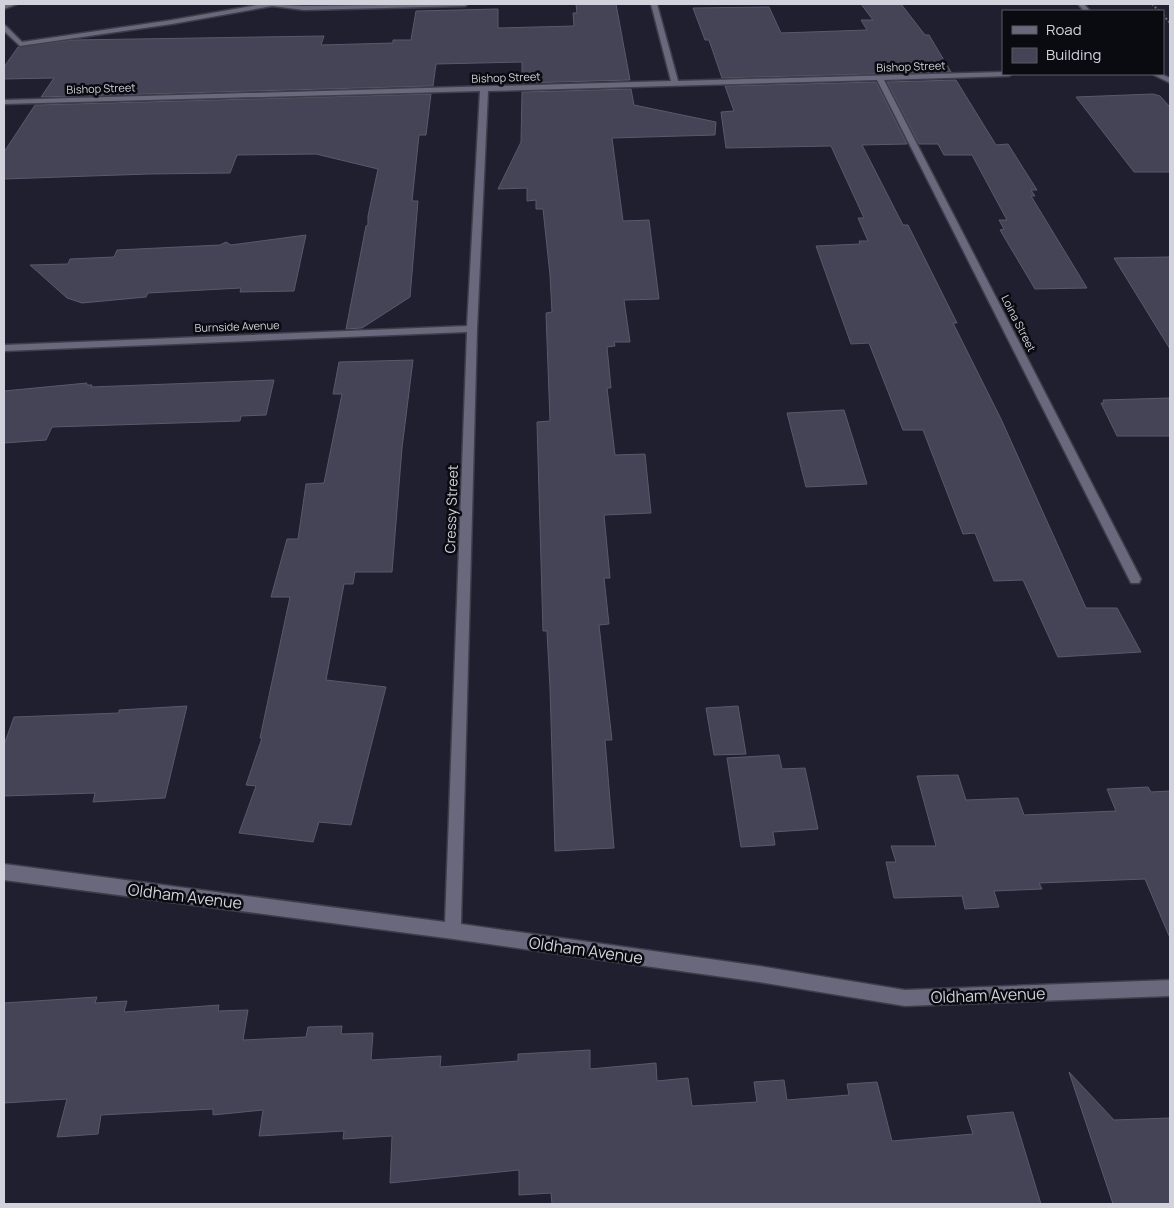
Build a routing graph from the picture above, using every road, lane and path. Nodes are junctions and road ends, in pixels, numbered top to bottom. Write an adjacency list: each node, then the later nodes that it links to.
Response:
1 (14, 4): 5 (street)
2 (273, 4): 3 (street); 6 (street)
3 (465, 4)
4 (654, 4): 11 (street)
5 (4, 6)
6 (4, 27)
7 (1002, 74): 9 (street, Bishop Street)
8 (1158, 75): 10 (street)
9 (880, 78): 11 (street, Bishop Street); 16 (street, Loina Street)
10 (1170, 82)
11 (675, 84): 12 (street, Bishop Street)
12 (484, 89): 13 (street, Bishop Street); 14 (street, Cressy Street)
13 (4, 102)
14 (472, 329): 15 (street, Burnside Avenue); 18 (street, Cressy Street)
15 (4, 348)
16 (1135, 579)
17 (4, 872): 18 (street, Oldham Avenue)
18 (453, 931): 19 (street, Oldham Avenue)
19 (1170, 988)

